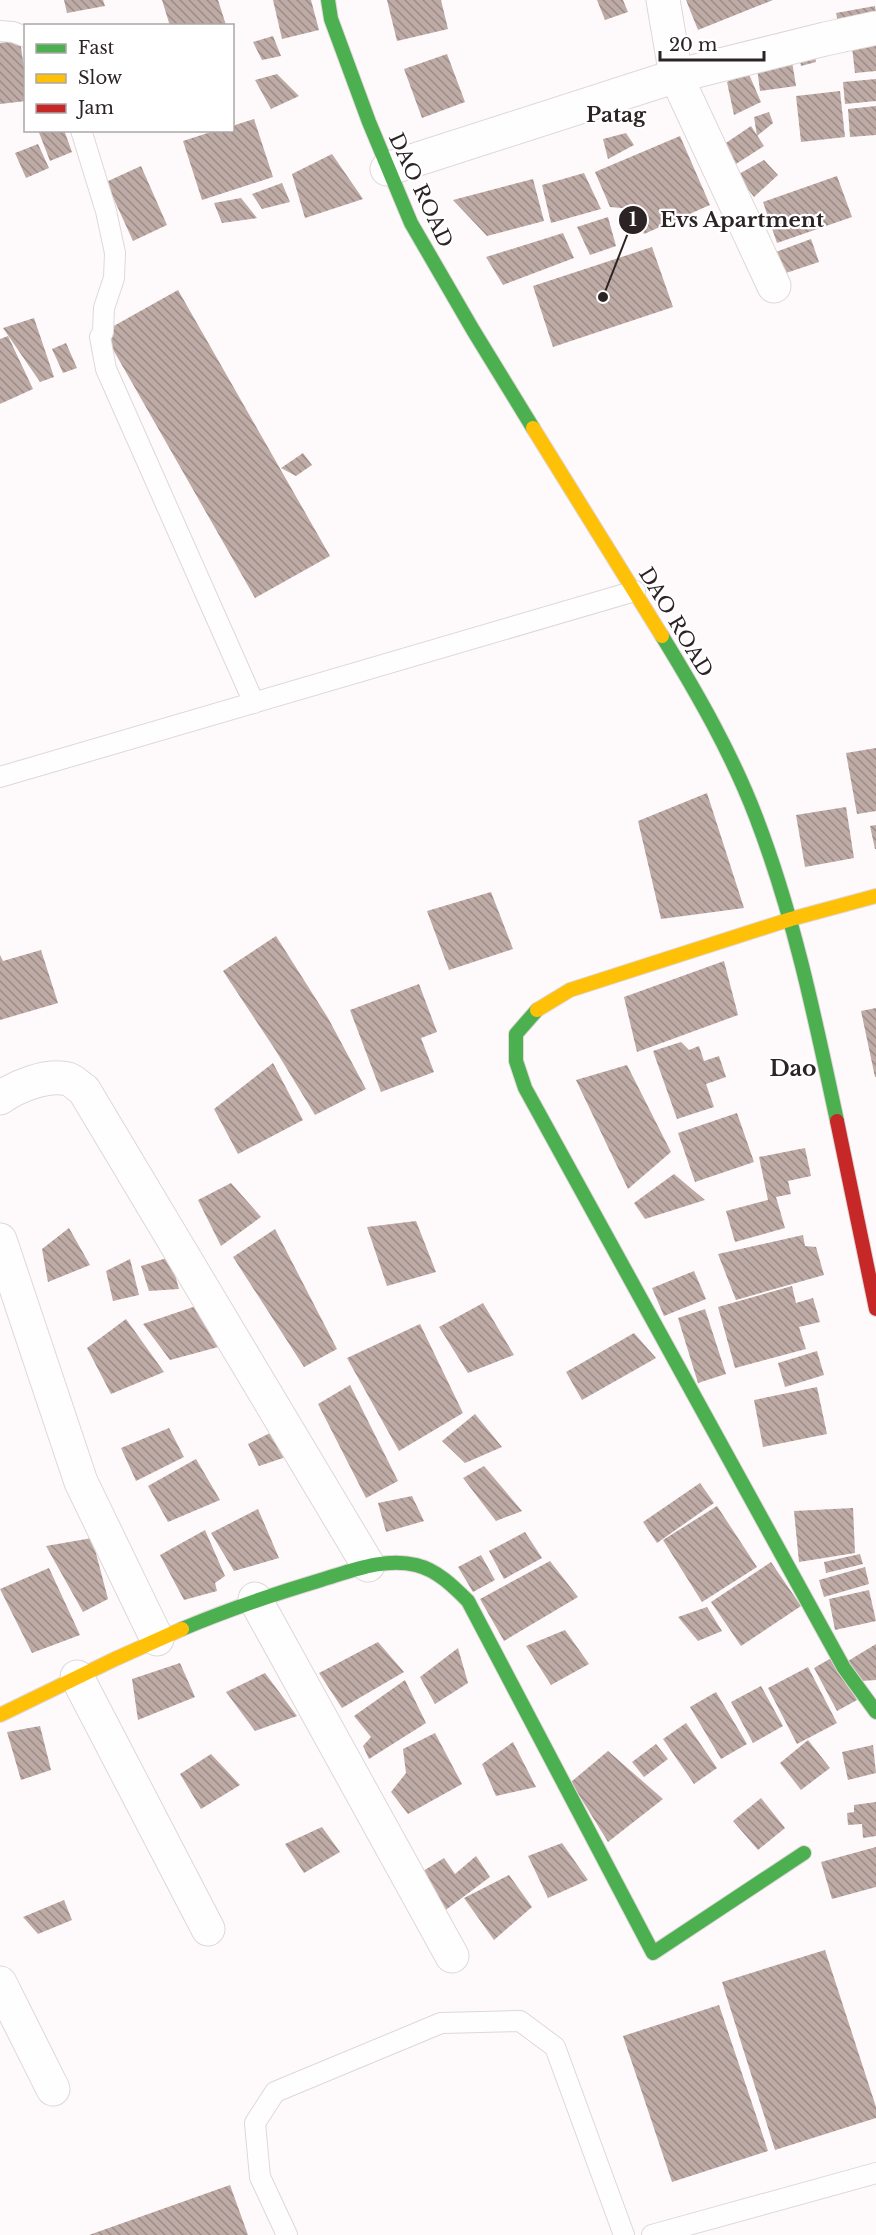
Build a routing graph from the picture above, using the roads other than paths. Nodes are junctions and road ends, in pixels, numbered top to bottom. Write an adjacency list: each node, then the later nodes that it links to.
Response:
1 (328, 0): 8 (street, DAO ROAD)
2 (663, 0): 6 (street)
3 (876, 28): 6 (street)
4 (0, 31): 5 (lane)
5 (24, 36)
6 (676, 76): 8 (street); 9 (street)
7 (82, 132): 11 (lane)
8 (387, 168): 10 (street, DAO ROAD)
9 (774, 286)
10 (635, 591): 11 (lane); 14 (street, DAO ROAD)
11 (254, 703): 12 (lane)
12 (0, 777)
13 (876, 896): 14 (street)
14 (791, 919): 17 (street, DAO ROAD); 22 (street)
15 (0, 1098): 18 (street)
16 (0, 1240): 20 (street)
17 (876, 1309)
18 (369, 1565): 19 (street); 24 (street)
19 (255, 1599): 20 (street); 26 (street)
20 (157, 1639): 21 (street)
21 (77, 1677): 23 (street); 25 (street)
22 (876, 1712)
23 (0, 1715)
24 (804, 1853)
25 (208, 1929)
26 (452, 1956)
27 (0, 1983): 28 (street)
28 (54, 2089)
29 (876, 2173): 32 (lane)
30 (287, 2235): 31 (lane)
31 (624, 2235)
32 (652, 2235)

